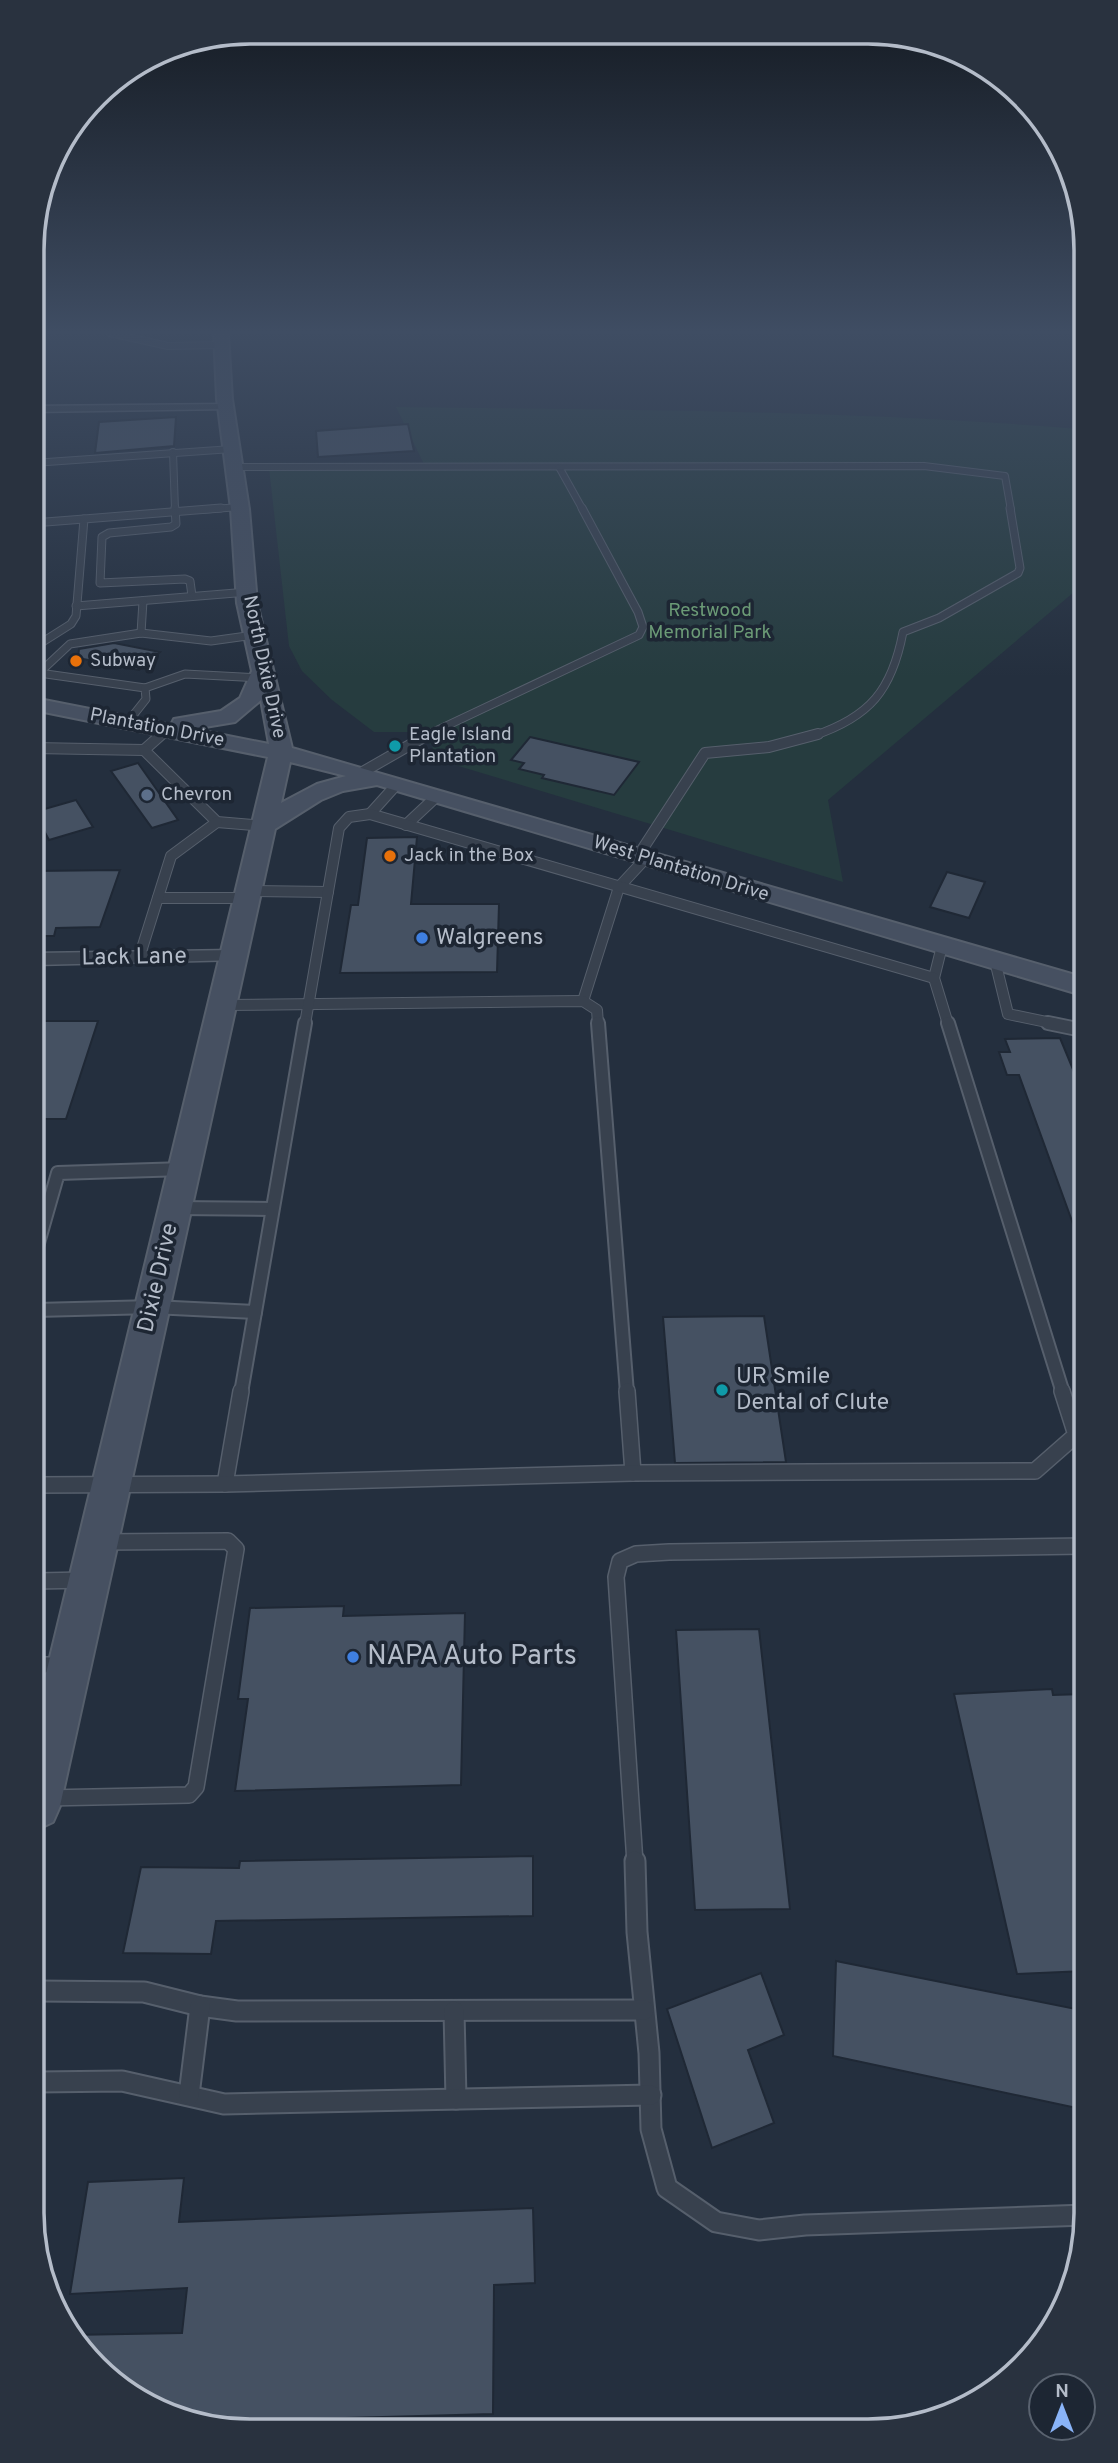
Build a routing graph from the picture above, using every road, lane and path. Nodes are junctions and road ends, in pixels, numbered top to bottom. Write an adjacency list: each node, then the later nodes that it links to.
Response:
1 (232, 448): 3 (main road, North Dixie Drive)
2 (173, 453): 3 (lane); 4 (lane); 7 (lane)
3 (233, 458): 5 (lane); 6 (main road, North Dixie Drive)
4 (44, 462)
5 (559, 467): 29 (lane); 36 (lane)
6 (240, 507): 7 (lane); 12 (main road, North Dixie Drive)
7 (175, 512): 8 (lane); 10 (lane)
8 (84, 519): 9 (lane); 11 (lane)
9 (44, 522)
10 (102, 541): 11 (lane); 13 (lane)
11 (82, 542): 15 (lane)
12 (248, 592): 13 (lane); 17 (main road, North Dixie Drive)
13 (192, 597): 14 (lane)
14 (143, 601): 15 (lane); 16 (lane)
15 (76, 607): 18 (lane)
16 (141, 633): 17 (lane); 19 (lane)
17 (254, 635): 21 (main road, North Dixie Drive)
18 (44, 641)
19 (44, 667)
20 (44, 673): 22 (lane)
21 (261, 675): 22 (lane); 24 (main road); 28 (main road, North Dixie Drive)
22 (145, 688): 24 (lane)
23 (44, 706): 24 (main road, Plantation Drive)
24 (133, 724): 25 (main road, Plantation Drive)
25 (167, 730): 27 (lane); 28 (main road, Plantation Drive)
26 (44, 748): 27 (lane)
27 (144, 750): 33 (lane)
28 (281, 751): 29 (main road, West Plantation Drive); 35 (main road, Dixie Drive)
29 (361, 773): 30 (main road, West Plantation Drive)
30 (391, 783): 31 (main road, West Plantation Drive); 32 (lane); 35 (main road)
31 (437, 796): 34 (lane); 36 (main road, West Plantation Drive)
32 (370, 814): 34 (lane); 38 (lane)
33 (217, 822): 35 (lane); 40 (lane)
34 (406, 825): 37 (lane)
35 (264, 826): 39 (main road, Dixie Drive)
36 (641, 858): 37 (lane); 41 (main road, West Plantation Drive)
37 (619, 887): 46 (lane); 48 (lane)
38 (328, 892): 39 (lane); 50 (lane)
39 (248, 895): 40 (lane); 42 (main road, Dixie Drive)
40 (158, 898): 43 (lane)
41 (942, 946): 45 (main road, West Plantation Drive); 46 (lane)
42 (234, 956): 43 (street, Lack Lane); 49 (main road, Dixie Drive)
43 (139, 957): 44 (street, Lack Lane)
44 (44, 959)
45 (995, 961): 47 (main road, West Plantation Drive); 51 (lane)
46 (934, 978): 59 (lane)
47 (1074, 984)
48 (583, 1001): 50 (lane); 61 (lane)
49 (223, 1005): 50 (lane); 52 (main road, Dixie Drive)
50 (308, 1005): 54 (lane)
51 (1074, 1028)
52 (185, 1169): 53 (main road, Dixie Drive); 55 (lane)
53 (176, 1208): 54 (lane); 56 (main road, Dixie Drive)
54 (272, 1209): 58 (lane)
55 (44, 1222)
56 (153, 1307): 57 (lane); 58 (lane); 64 (main road, Dixie Drive)
57 (44, 1310)
58 (255, 1312): 62 (lane)
59 (1074, 1429)
60 (1074, 1437): 61 (lane)
61 (633, 1473): 62 (lane)
62 (225, 1484): 64 (lane)
63 (44, 1485): 64 (lane)
64 (112, 1485): 65 (main road, Dixie Drive)
65 (99, 1542): 67 (main road, Dixie Drive); 71 (lane)
66 (1074, 1546): 74 (lane)
67 (89, 1580): 68 (lane); 69 (main road, Dixie Drive)
68 (44, 1581)
69 (53, 1665): 70 (main road, Dixie Drive)
70 (44, 1747)
71 (44, 1802)
72 (44, 1991): 73 (lane)
73 (200, 2006): 75 (lane); 77 (lane)
74 (644, 2010): 75 (lane); 78 (lane)
75 (454, 2011): 79 (lane)
76 (44, 2082): 77 (lane)
77 (189, 2095): 79 (lane)
78 (651, 2095): 79 (lane); 80 (lane)
79 (456, 2099)
80 (1074, 2215)

